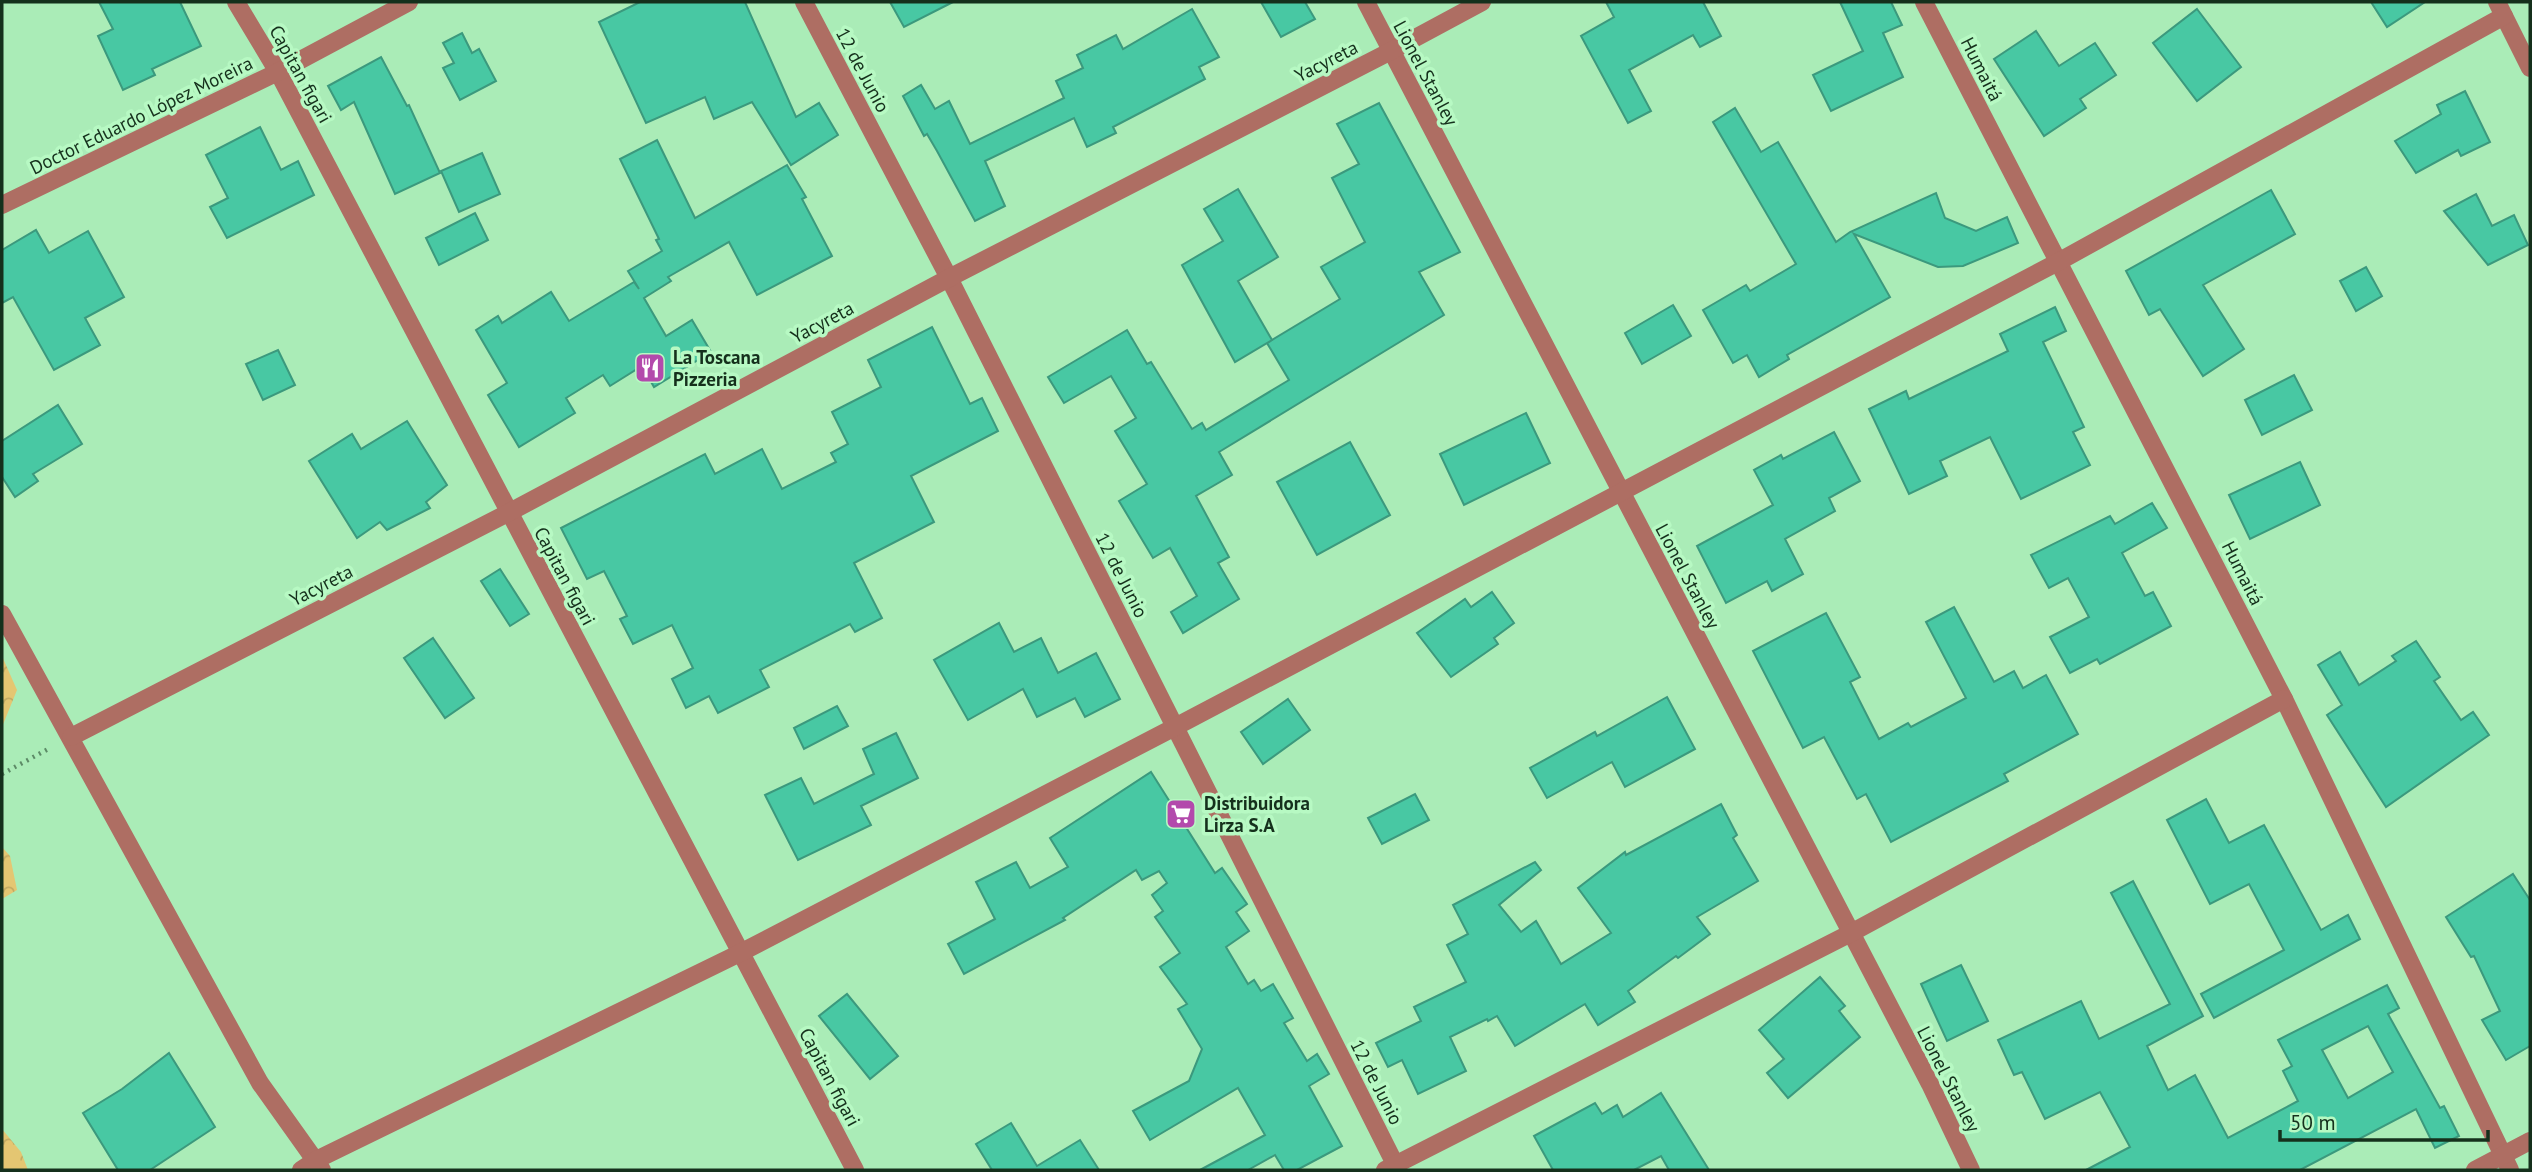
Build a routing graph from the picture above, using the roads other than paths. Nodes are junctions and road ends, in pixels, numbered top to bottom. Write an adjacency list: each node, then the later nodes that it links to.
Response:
1 (236, 2): 10 (street, Capitan figari)
2 (409, 2): 10 (street, Doctor Eduardo López Moreira)
3 (804, 2): 13 (street, 12 de Junio)
4 (1366, 2): 8 (street, Lionel Stanley)
5 (1482, 2): 8 (street, Yacyreta)
6 (1924, 2): 12 (street, Humaitá)
7 (2500, 9): 9 (street); 12 (street)
8 (1391, 51): 13 (street, Yacyreta); 14 (street, Lionel Stanley)
9 (2530, 68)
10 (278, 72): 11 (street, Doctor Eduardo López Moreira); 15 (street, Capitan figari)
11 (2, 205)
12 (2059, 262): 14 (street); 17 (street, Humaitá)
13 (949, 278): 15 (street, Yacyreta); 18 (street, 12 de Junio)
14 (1621, 491): 18 (street); 20 (street, Lionel Stanley)
15 (508, 513): 19 (street, Yacyreta); 21 (street, Capitan figari)
16 (2, 614): 19 (street)
17 (2284, 699): 20 (street); 23 (street, Humaitá)
18 (1175, 727): 21 (street); 25 (street, 12 de Junio)
19 (71, 737): 24 (street)
20 (1851, 933): 25 (street); 27 (street, Lionel Stanley)
21 (740, 953): 24 (street); 26 (street, Capitan figari)
22 (2530, 1141): 23 (street)
23 (2507, 1163): 28 (street)
24 (313, 1167)
25 (1393, 1169)
26 (855, 1170)
27 (1971, 1170)
28 (2475, 1170)

